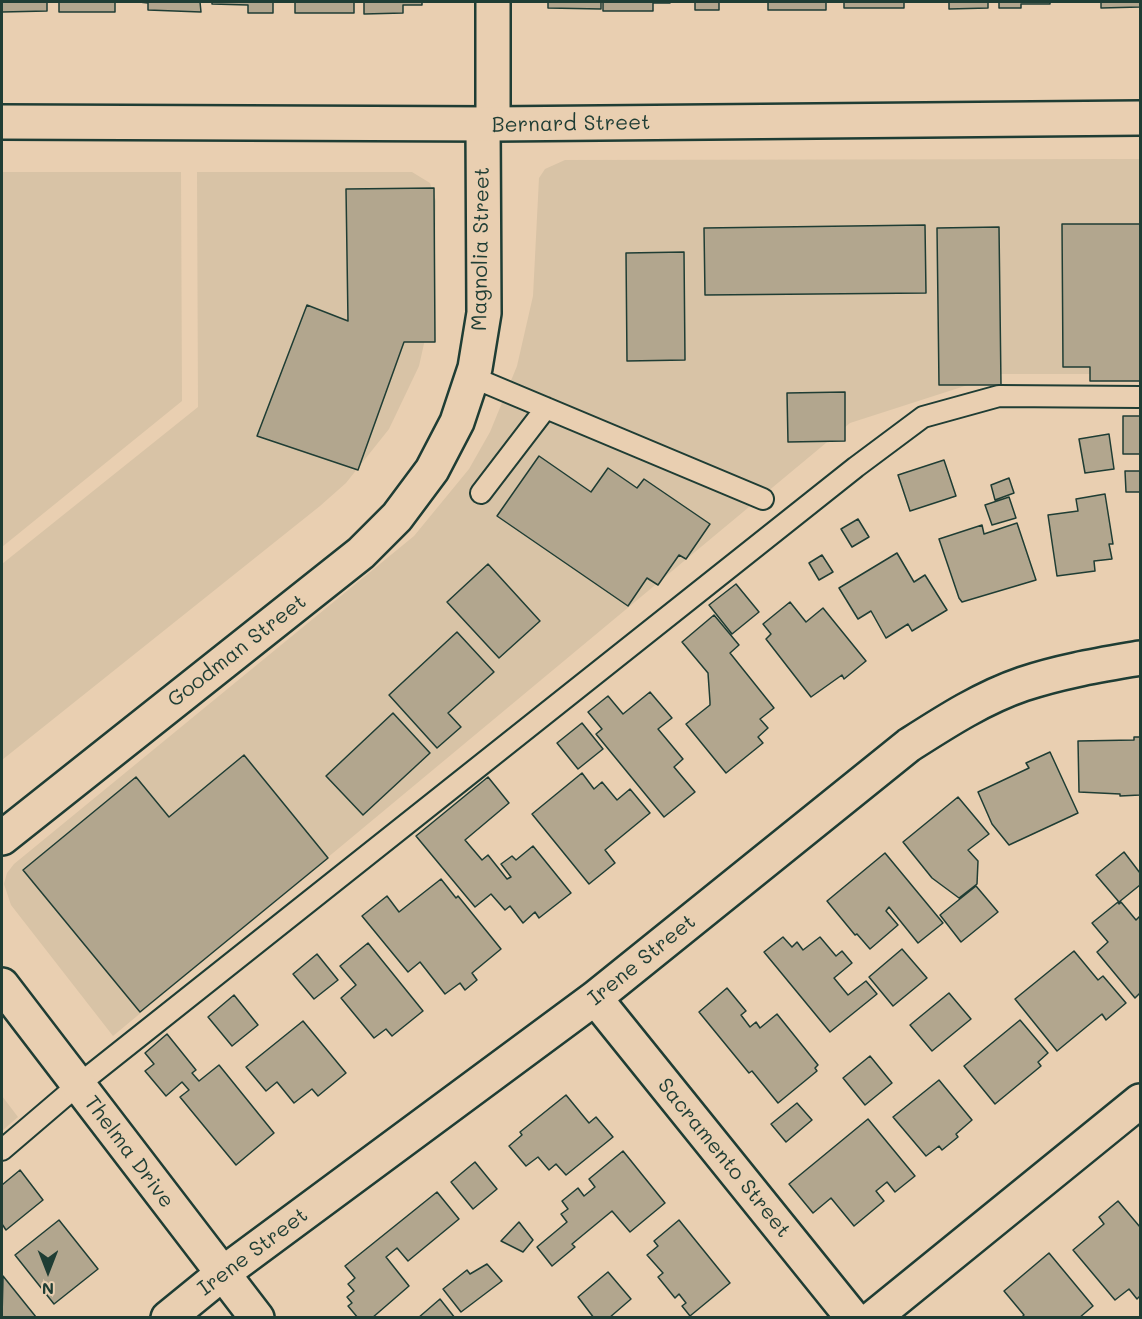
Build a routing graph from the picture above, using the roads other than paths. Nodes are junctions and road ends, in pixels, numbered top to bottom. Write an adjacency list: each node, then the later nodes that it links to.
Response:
1 (493, 2): 4 (street, Magnolia Street)
2 (1140, 118): 4 (street, Bernard Street)
3 (2, 122): 4 (street, Bernard Street)
4 (488, 124): 5 (street, Magnolia Street)
5 (472, 377): 7 (lane); 8 (street, Magnolia Street)
6 (1140, 397): 15 (lane)
7 (546, 408): 9 (lane); 10 (lane)
8 (448, 440): 12 (street, Goodman Street)
9 (481, 493)
10 (763, 499)
11 (1140, 658): 14 (street, Irene Street)
12 (2, 838)
13 (2, 985): 15 (street, Thelma Drive)
14 (595, 998): 18 (street, Irene Street); 21 (street, Sacramento Street)
15 (78, 1085): 17 (lane); 18 (street, Thelma Drive)
16 (1140, 1101): 22 (street)
17 (2, 1150)
18 (222, 1274): 19 (street, Irene Street); 20 (street, Thelma Drive)
19 (168, 1317)
20 (257, 1317)
21 (853, 1317)
22 (873, 1317)

